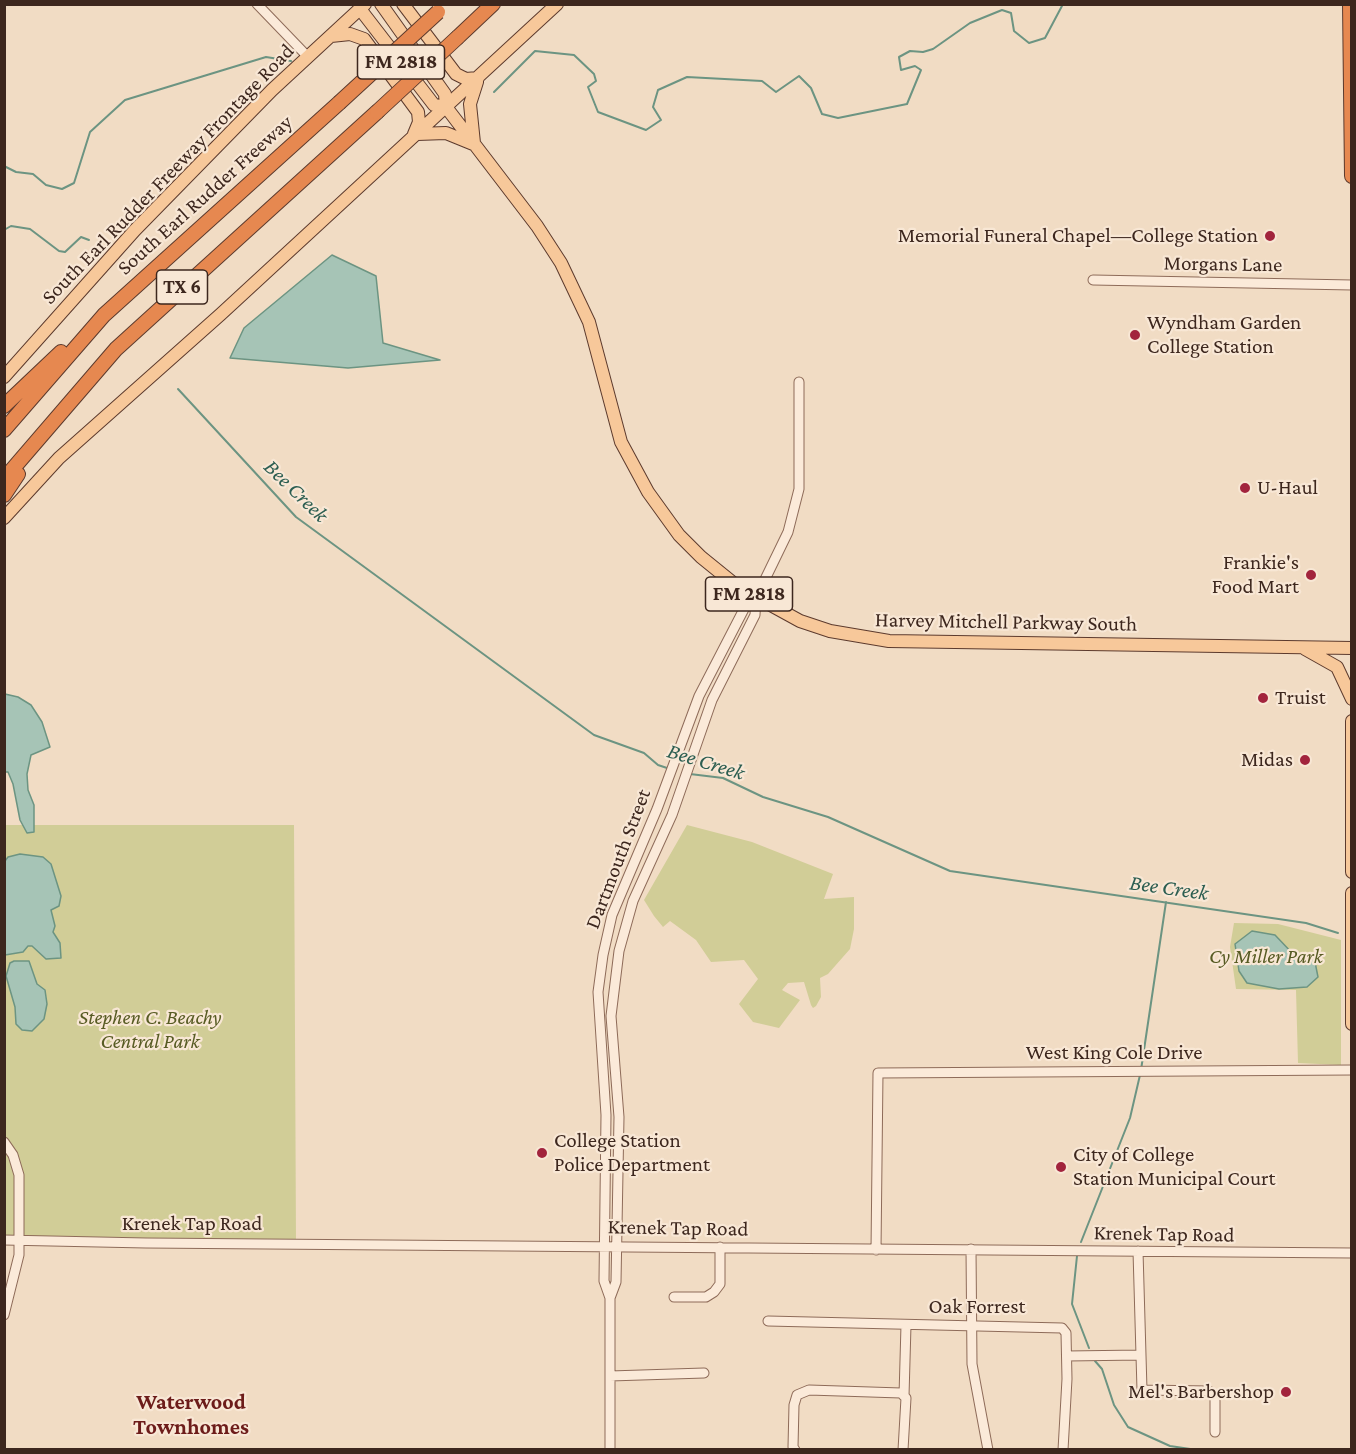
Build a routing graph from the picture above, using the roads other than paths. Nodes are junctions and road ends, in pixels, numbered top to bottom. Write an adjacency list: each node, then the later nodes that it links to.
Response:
1 (256, 4): 10 (street)
2 (381, 4): 12 (main road, Harvey Mitchell Parkway South / FM 2818)
3 (403, 4): 11 (main road)
4 (493, 4): 22 (highway, TX 6, bridge)
5 (557, 4): 11 (main road)
6 (1350, 4): 13 (highway)
7 (357, 6): 9 (main road, South Earl Rudder Freeway Frontage Road); 12 (main road, Harvey Mitchell Parkway South / FM 2818)
8 (442, 8): 19 (highway, South Earl Rudder Freeway / TX 6, bridge)
9 (336, 31): 10 (main road, South Earl Rudder Freeway Frontage Road); 14 (main road)
10 (308, 57): 20 (main road, South Earl Rudder Freeway Frontage Road)
11 (479, 77): 12 (main road); 15 (main road)
12 (446, 107): 14 (main road); 15 (main road, Harvey Mitchell Parkway South / FM 2818)
13 (1351, 117): 16 (highway)
14 (415, 136): 15 (main road); 27 (main road)
15 (475, 145): 28 (main road, Harvey Mitchell Parkway South / FM 2818)
16 (1352, 176)
17 (1093, 280): 18 (street, Morgans Lane)
18 (1352, 285)
19 (104, 315): 23 (highway); 24 (highway, South Earl Rudder Freeway / TX 6)
20 (4, 377)
21 (799, 382): 28 (street, Dartmouth Street)
22 (72, 399): 25 (highway, TX 6); 26 (highway)
23 (4, 406)
24 (4, 430)
25 (4, 479)
26 (4, 495)
27 (4, 518)
28 (756, 598): 29 (main road, Harvey Mitchell Parkway South / FM 2818); 41 (street, Dartmouth Street); 42 (street, Dartmouth Street)
29 (1302, 647): 30 (main road, Harvey Mitchell Parkway South / FM 2818); 31 (main road)
30 (1352, 648)
31 (1352, 699)
32 (1352, 721): 33 (main road)
33 (1351, 833): 34 (main road)
34 (1352, 872)
35 (1352, 893): 36 (main road)
36 (1352, 1024)
37 (1352, 1070): 45 (street, West King Cole Drive)
38 (4, 1142): 40 (street)
39 (4, 1240): 40 (street, Krenek Tap Road)
40 (19, 1240): 41 (street, Krenek Tap Road); 50 (street)
41 (604, 1245): 42 (street, Krenek Tap Road); 49 (street, Dartmouth Street)
42 (617, 1246): 43 (street, Krenek Tap Road); 49 (street, Dartmouth Street)
43 (720, 1247): 45 (street, Krenek Tap Road); 48 (street)
44 (971, 1249): 45 (street, Krenek Tap Road); 46 (street, Krenek Tap Road); 53 (street)
45 (876, 1250)
46 (1138, 1251): 47 (street, Krenek Tap Road); 54 (street)
47 (1352, 1253)
48 (674, 1297)
49 (610, 1298): 57 (street, Dartmouth Street)
50 (4, 1315)
51 (768, 1321): 52 (street, Oak Forrest)
52 (906, 1325): 53 (street, Oak Forrest); 58 (street)
53 (971, 1326): 55 (street, Oak Forrest); 63 (street)
54 (1140, 1355): 55 (street); 59 (street)
55 (1067, 1356): 64 (street, Oak Forrest)
56 (704, 1373): 57 (street)
57 (610, 1376): 60 (street, Dartmouth Street)
58 (904, 1396): 61 (street); 62 (street)
59 (1215, 1432)
60 (610, 1449)
61 (795, 1449)
62 (903, 1449)
63 (988, 1449)
64 (1063, 1449)

